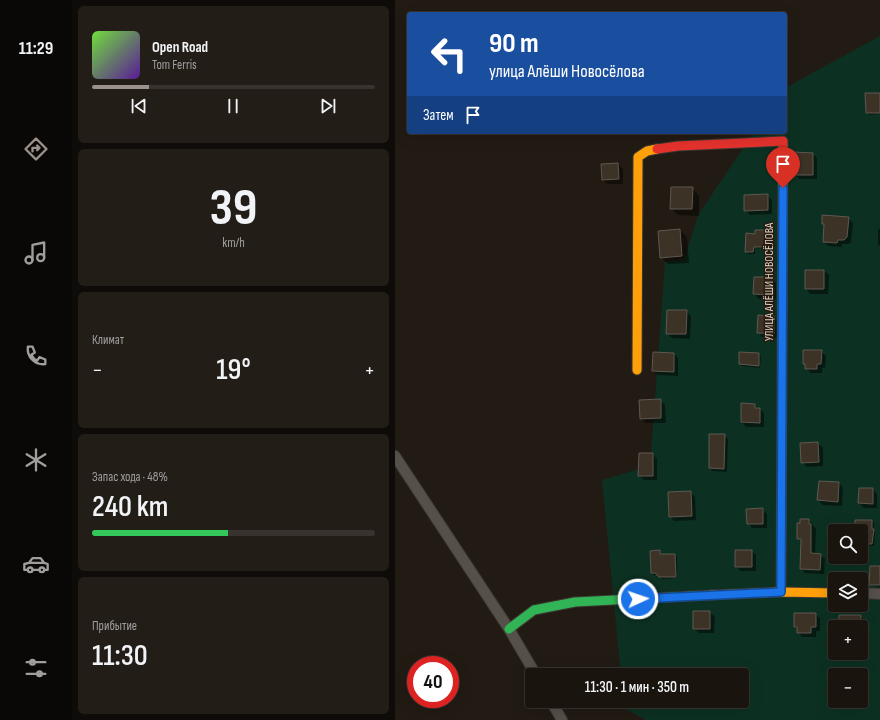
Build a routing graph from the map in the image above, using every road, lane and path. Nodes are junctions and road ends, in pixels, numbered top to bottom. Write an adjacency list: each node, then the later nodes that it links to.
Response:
1 (637, 370): 3 (street, УЛИЦА АЛЁШИ НОВОСЁЛОВА)
2 (395, 456): 7 (street)
3 (781, 592): 4 (street); 7 (street)
4 (828, 593)
5 (868, 593): 6 (street)
6 (880, 594)
7 (509, 629): 8 (street)
8 (532, 668)
9 (555, 708): 10 (street)
10 (562, 720)

